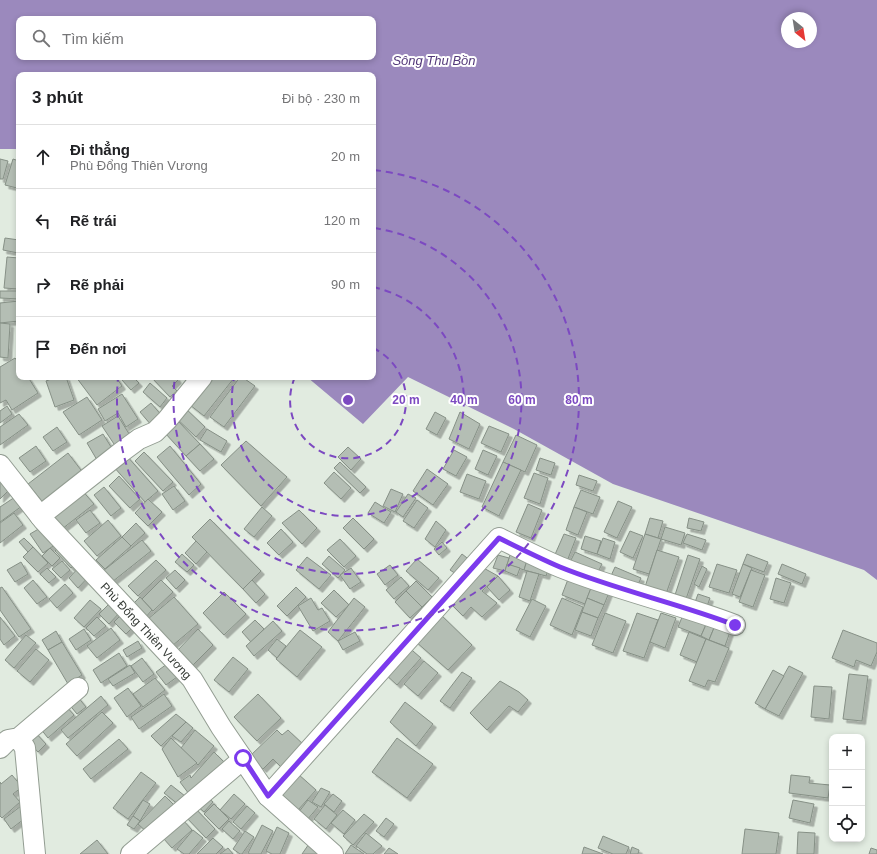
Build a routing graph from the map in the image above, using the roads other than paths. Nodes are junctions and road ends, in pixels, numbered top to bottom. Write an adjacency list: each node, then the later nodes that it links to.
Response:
1 (200, 380): 3 (street)
2 (0, 465): 3 (street, Phù Đổng Thiên Vương)
3 (40, 516): 8 (street, Phù Đổng Thiên Vương)
4 (735, 625): 9 (street)
5 (78, 688): 6 (street)
6 (19, 738): 7 (street); 10 (street)
7 (0, 748)
8 (243, 758): 9 (street, Phù Đổng Thiên Vương); 11 (street)
9 (268, 796): 12 (street, Phù Đổng Thiên Vương)
10 (35, 854)
11 (131, 854)
12 (333, 854)

